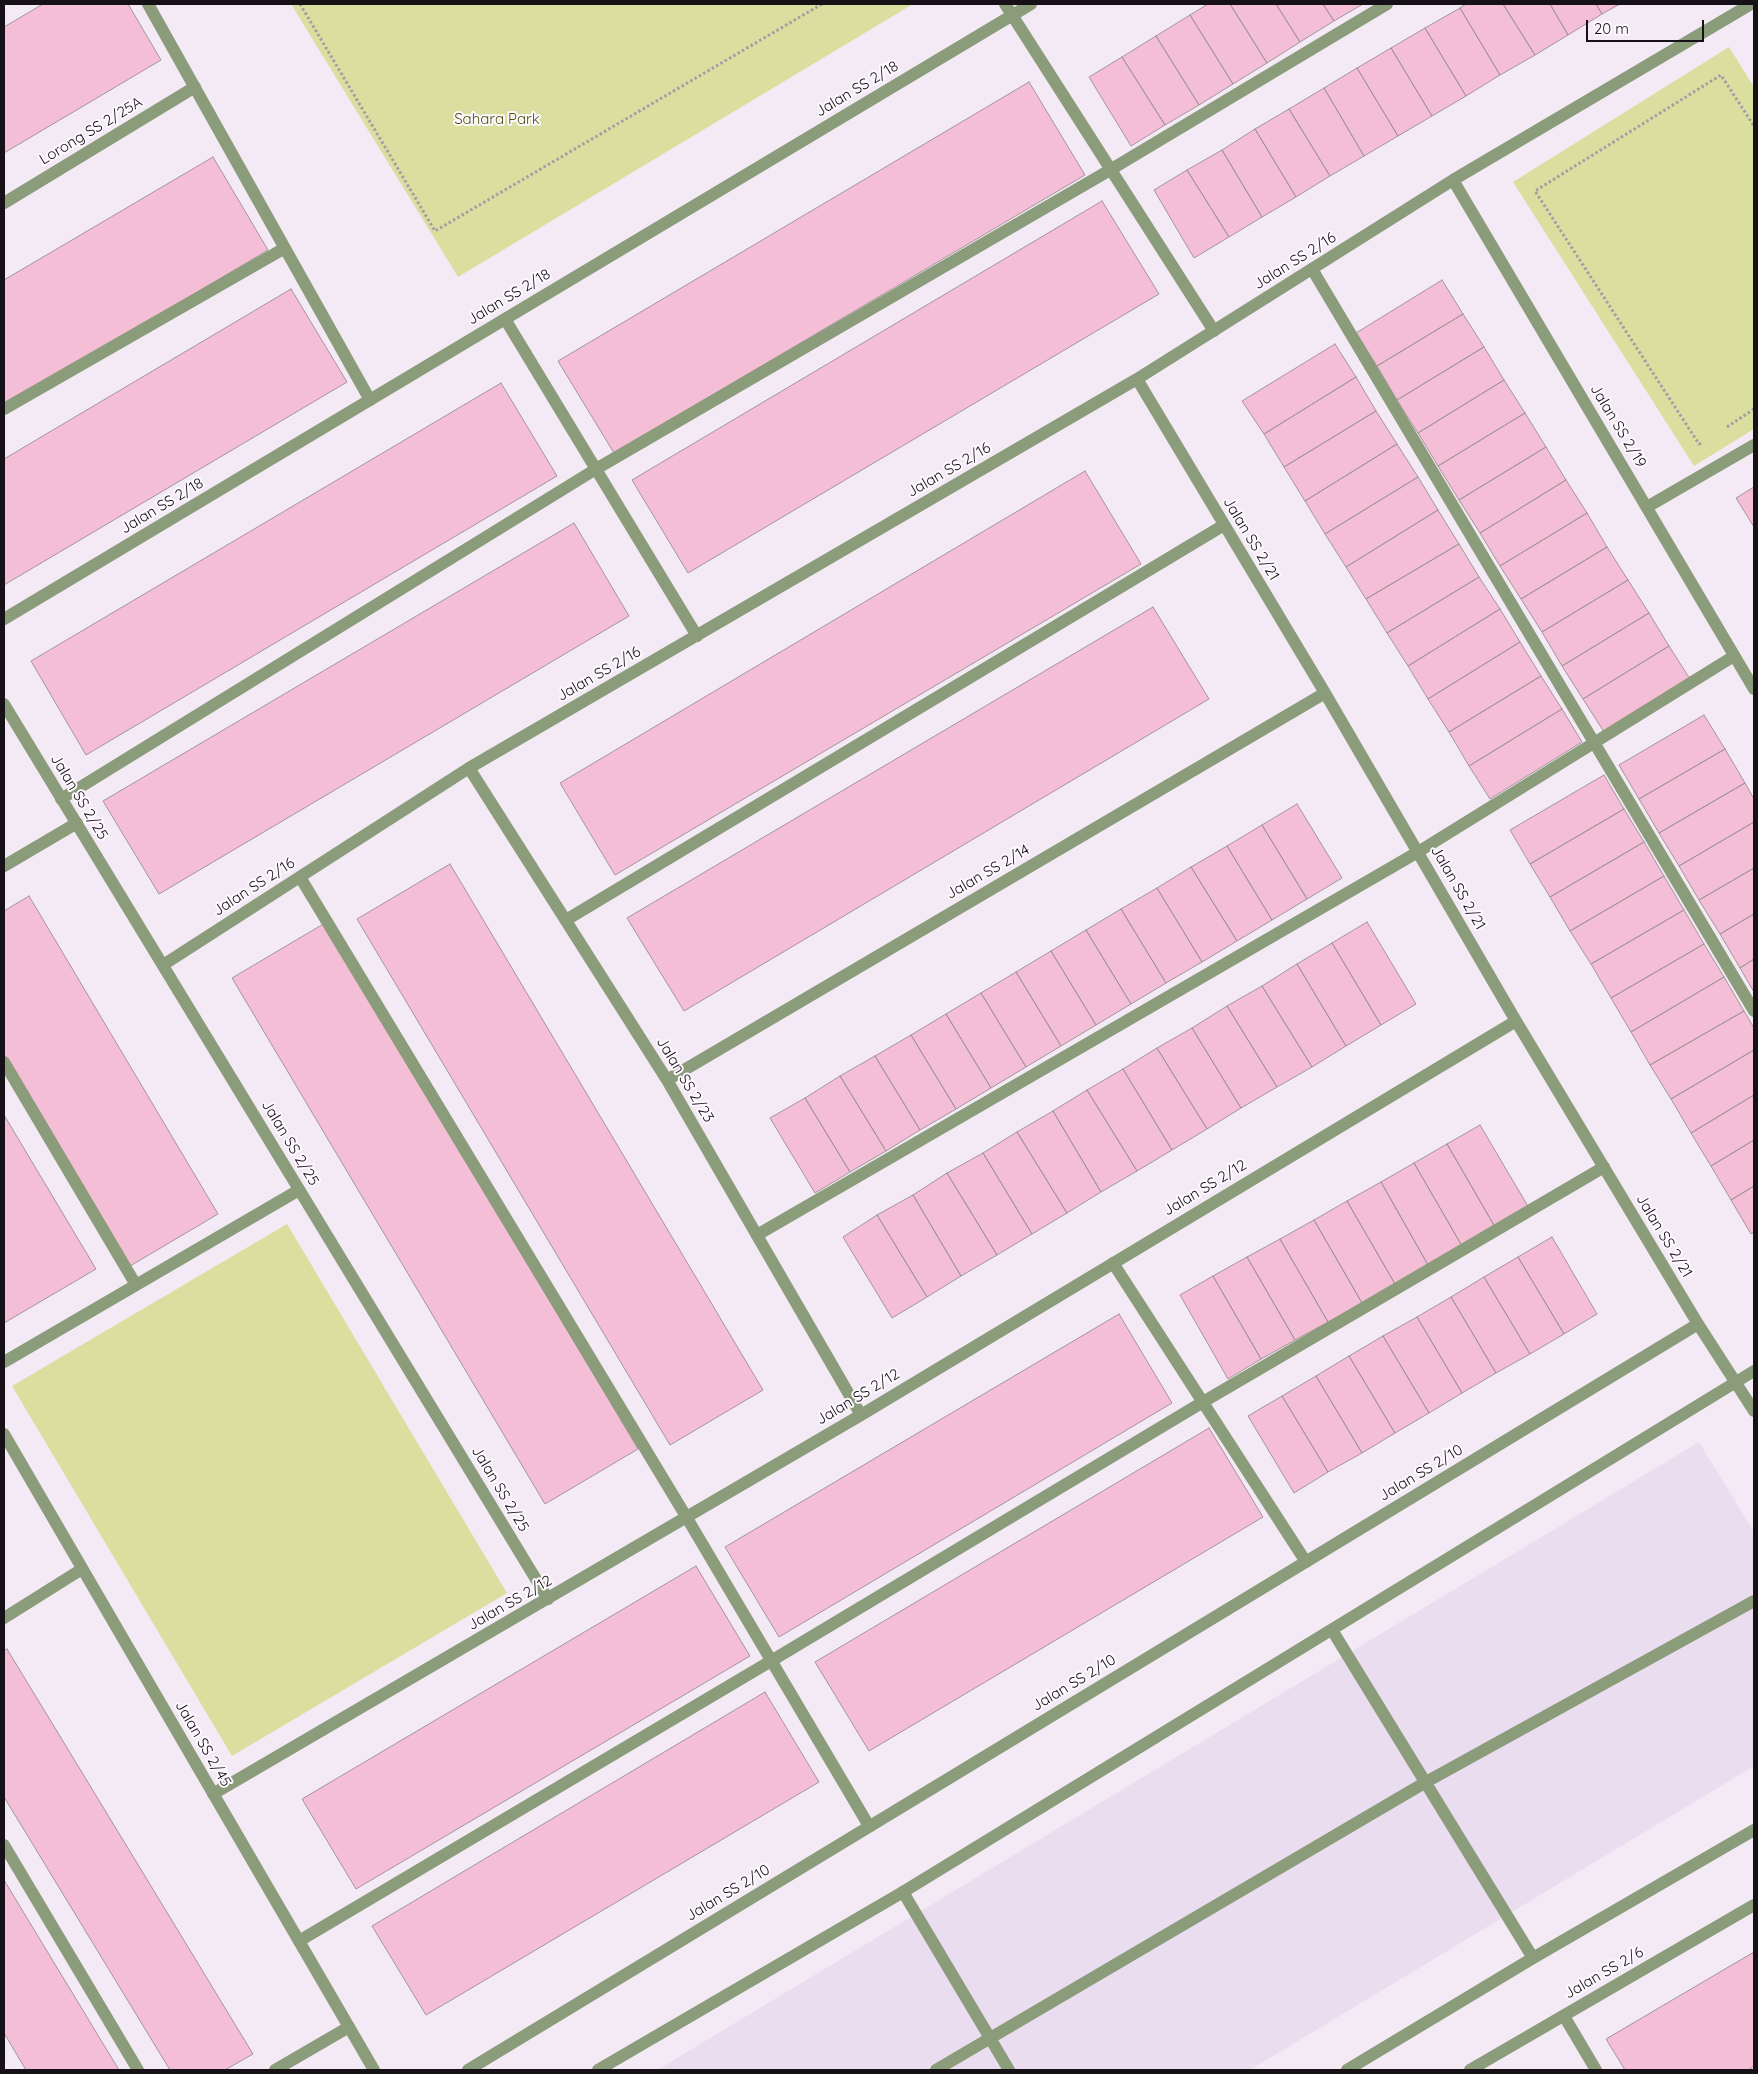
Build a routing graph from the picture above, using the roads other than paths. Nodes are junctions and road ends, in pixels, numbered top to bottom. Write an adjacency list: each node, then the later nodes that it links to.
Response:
1 (148, 4): 7 (street)
2 (1005, 4): 6 (street)
3 (1031, 4): 6 (street, Jalan SS 2/18)
4 (1387, 4): 8 (street)
5 (1751, 4): 9 (street, Jalan SS 2/16)
6 (1012, 15): 8 (street); 13 (street, Jalan SS 2/18)
7 (195, 87): 10 (street, Lorong SS 2/25A); 11 (street)
8 (1110, 170): 14 (street); 19 (street)
9 (1453, 180): 12 (street, Jalan SS 2/16); 20 (street, Jalan SS 2/19)
10 (4, 204)
11 (285, 248): 16 (street); 17 (street)
12 (1312, 269): 14 (street, Jalan SS 2/16); 28 (street)
13 (506, 319): 16 (street, Jalan SS 2/18); 19 (street)
14 (1214, 331): 15 (street, Jalan SS 2/16)
15 (1137, 380): 21 (street, Jalan SS 2/21); 23 (street, Jalan SS 2/16)
16 (370, 400): 22 (street, Jalan SS 2/18)
17 (4, 409)
18 (1754, 444): 20 (street)
19 (596, 469): 23 (street); 30 (street)
20 (1647, 506): 24 (street, Jalan SS 2/19)
21 (1224, 525): 26 (street, Jalan SS 2/21); 35 (street)
22 (4, 619)
23 (697, 636): 29 (street, Jalan SS 2/16)
24 (1734, 656): 25 (street, Jalan SS 2/19); 28 (street)
25 (1754, 689)
26 (1325, 693): 32 (street, Jalan SS 2/21); 40 (street, Jalan SS 2/14)
27 (4, 704): 30 (street, Jalan SS 2/25)
28 (1594, 743): 32 (street); 37 (street)
29 (469, 768): 34 (street, Jalan SS 2/16); 35 (street, Jalan SS 2/23)
30 (61, 798): 31 (street, Jalan SS 2/25)
31 (76, 823): 33 (street); 36 (street, Jalan SS 2/25)
32 (1418, 852): 38 (street, Jalan SS 2/21); 43 (street)
33 (4, 866)
34 (300, 877): 36 (street, Jalan SS 2/16); 54 (street)
35 (566, 920): 40 (street, Jalan SS 2/23)
36 (163, 965): 42 (street, Jalan SS 2/25)
37 (1754, 1011)
38 (1516, 1020): 41 (street, Jalan SS 2/21); 44 (street, Jalan SS 2/12)
39 (4, 1062): 45 (street)
40 (667, 1080): 43 (street, Jalan SS 2/23)
41 (1604, 1167): 46 (street, Jalan SS 2/21); 50 (street)
42 (299, 1190): 45 (street); 57 (street, Jalan SS 2/25)
43 (757, 1235): 52 (street, Jalan SS 2/23)
44 (1113, 1263): 50 (street); 52 (street, Jalan SS 2/12)
45 (136, 1285): 47 (street)
46 (1698, 1324): 49 (street, Jalan SS 2/21); 55 (street, Jalan SS 2/10)
47 (4, 1362)
48 (1754, 1372): 49 (street)
49 (1736, 1382): 51 (street, Jalan SS 2/21); 60 (street)
50 (1203, 1402): 55 (street); 61 (street)
51 (1754, 1411)
52 (861, 1415): 54 (street, Jalan SS 2/12)
53 (4, 1434): 56 (street, Jalan SS 2/45)
54 (687, 1518): 57 (street, Jalan SS 2/12); 61 (street)
55 (1306, 1562): 64 (street, Jalan SS 2/10)
56 (82, 1569): 59 (street); 63 (street, Jalan SS 2/45)
57 (548, 1599): 63 (street, Jalan SS 2/12)
58 (1754, 1601): 62 (street)
59 (4, 1618)
60 (1332, 1630): 62 (street); 67 (street)
61 (771, 1661): 64 (street); 69 (street)
62 (1426, 1782): 70 (street); 73 (street)
63 (213, 1794): 69 (street, Jalan SS 2/45)
64 (869, 1826): 77 (street, Jalan SS 2/10)
65 (1754, 1830): 70 (street)
66 (4, 1845): 74 (street)
67 (902, 1892): 73 (street); 78 (street)
68 (1754, 1905): 71 (street, Jalan SS 2/6)
69 (299, 1941): 72 (street, Jalan SS 2/45)
70 (1533, 1958): 81 (street)
71 (1564, 2016): 82 (street, Jalan SS 2/6); 83 (street)
72 (349, 2027): 75 (street); 76 (street, Jalan SS 2/45)
73 (990, 2039): 79 (street); 80 (street)
74 (138, 2070)
75 (275, 2070)
76 (374, 2070)
77 (468, 2070)
78 (598, 2070)
79 (936, 2070)
80 (1009, 2070)
81 (1347, 2070)
82 (1470, 2070)
83 (1596, 2070)

